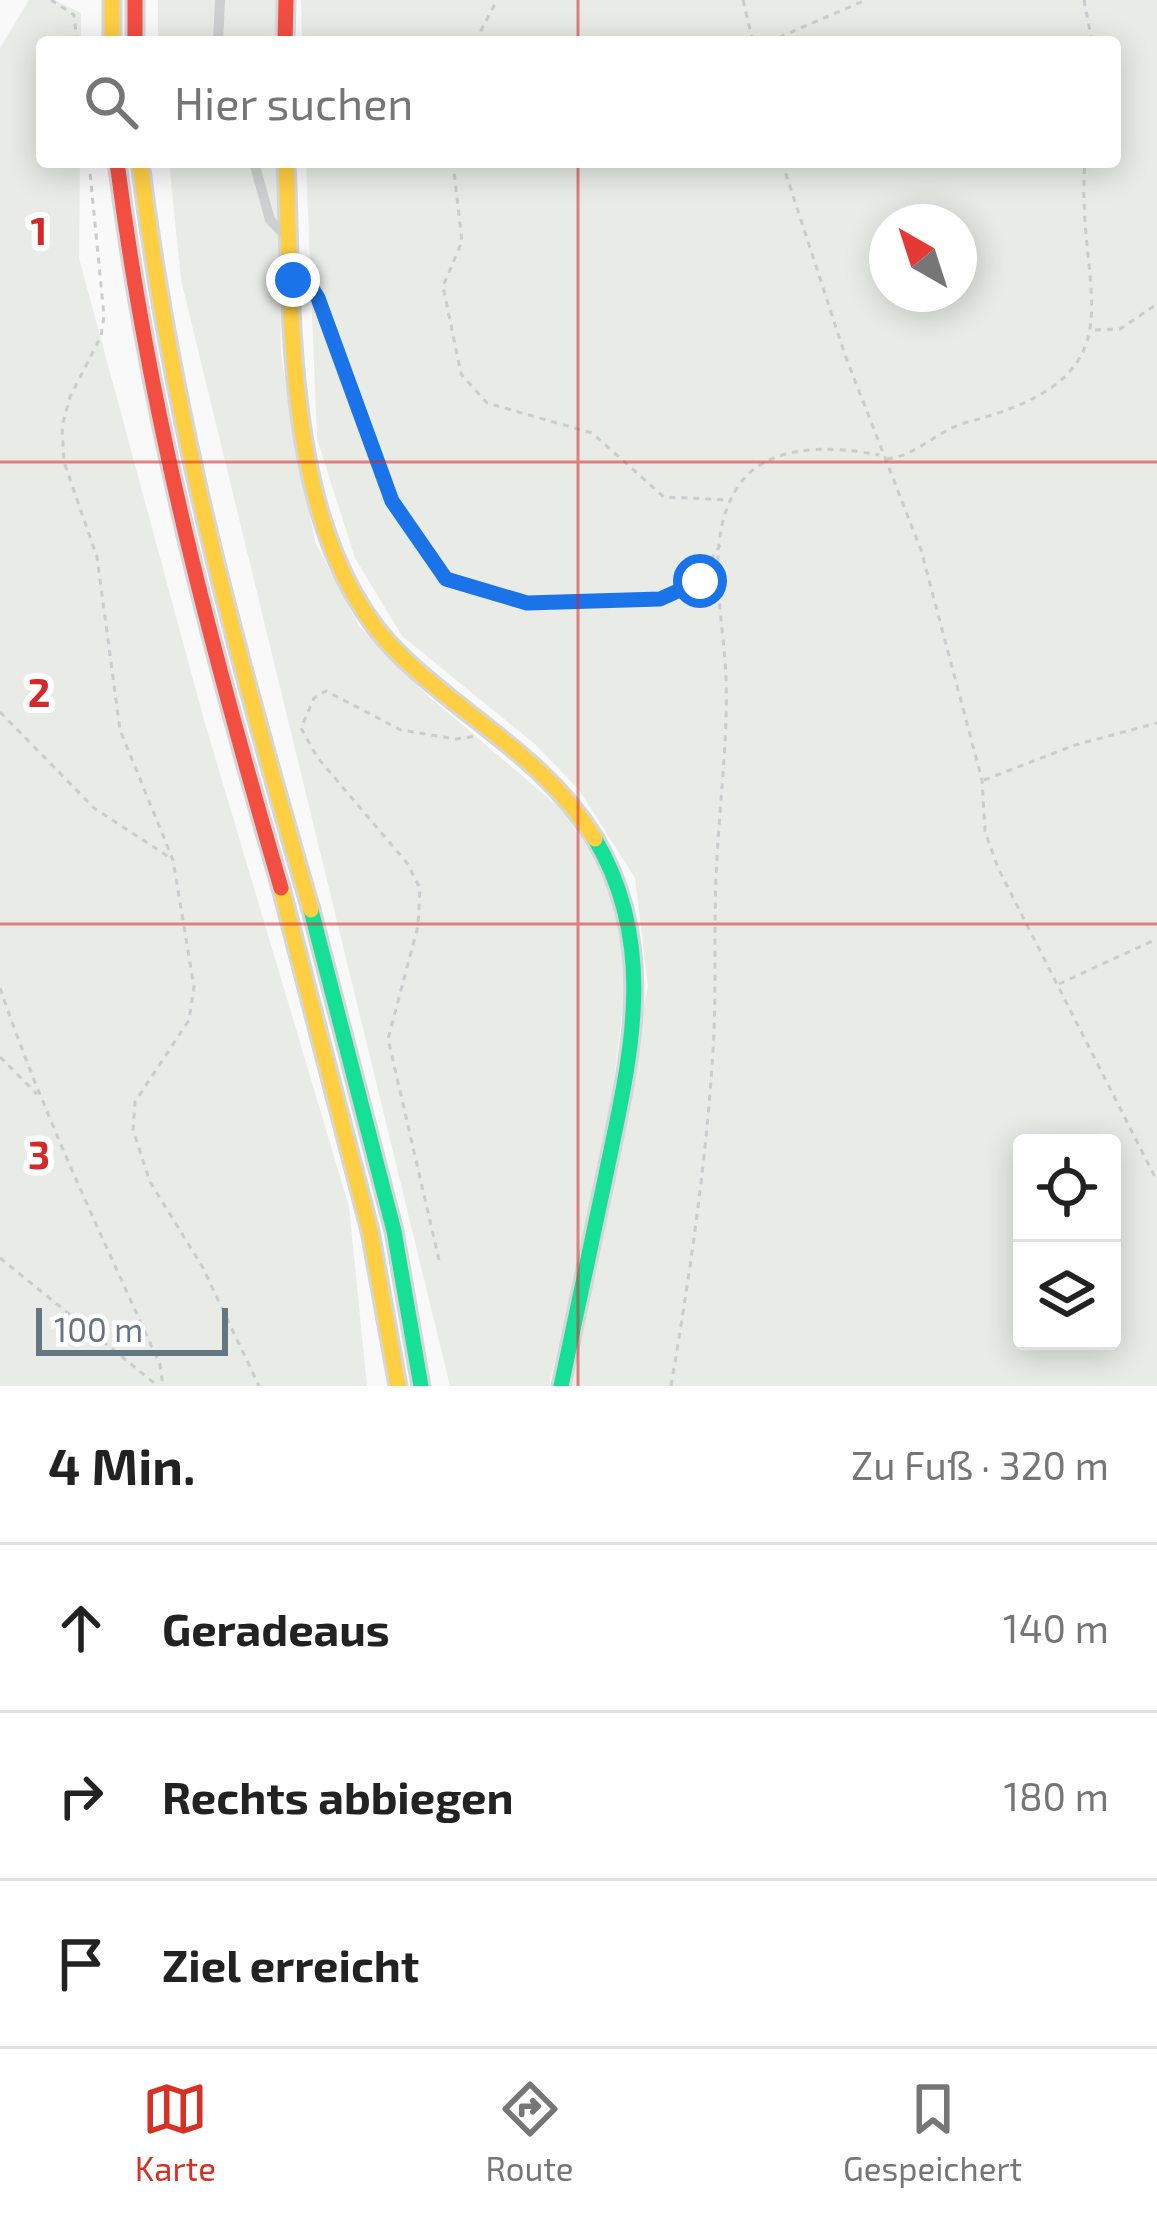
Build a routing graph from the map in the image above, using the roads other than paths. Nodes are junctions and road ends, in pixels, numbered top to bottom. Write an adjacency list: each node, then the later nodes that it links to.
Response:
1 (112, 0): 5 (main road)
2 (135, 0): 6 (main road)
3 (220, 0): 7 (street)
4 (286, 0): 8 (main road)
5 (112, 36)
6 (135, 36)
7 (218, 36)
8 (285, 36)
9 (118, 168): 14 (main road)
10 (141, 168): 15 (main road)
11 (256, 168): 13 (street)
12 (286, 168): 13 (main road)
13 (291, 241): 16 (main road)
14 (398, 1386)
15 (421, 1386)
16 (561, 1386)

